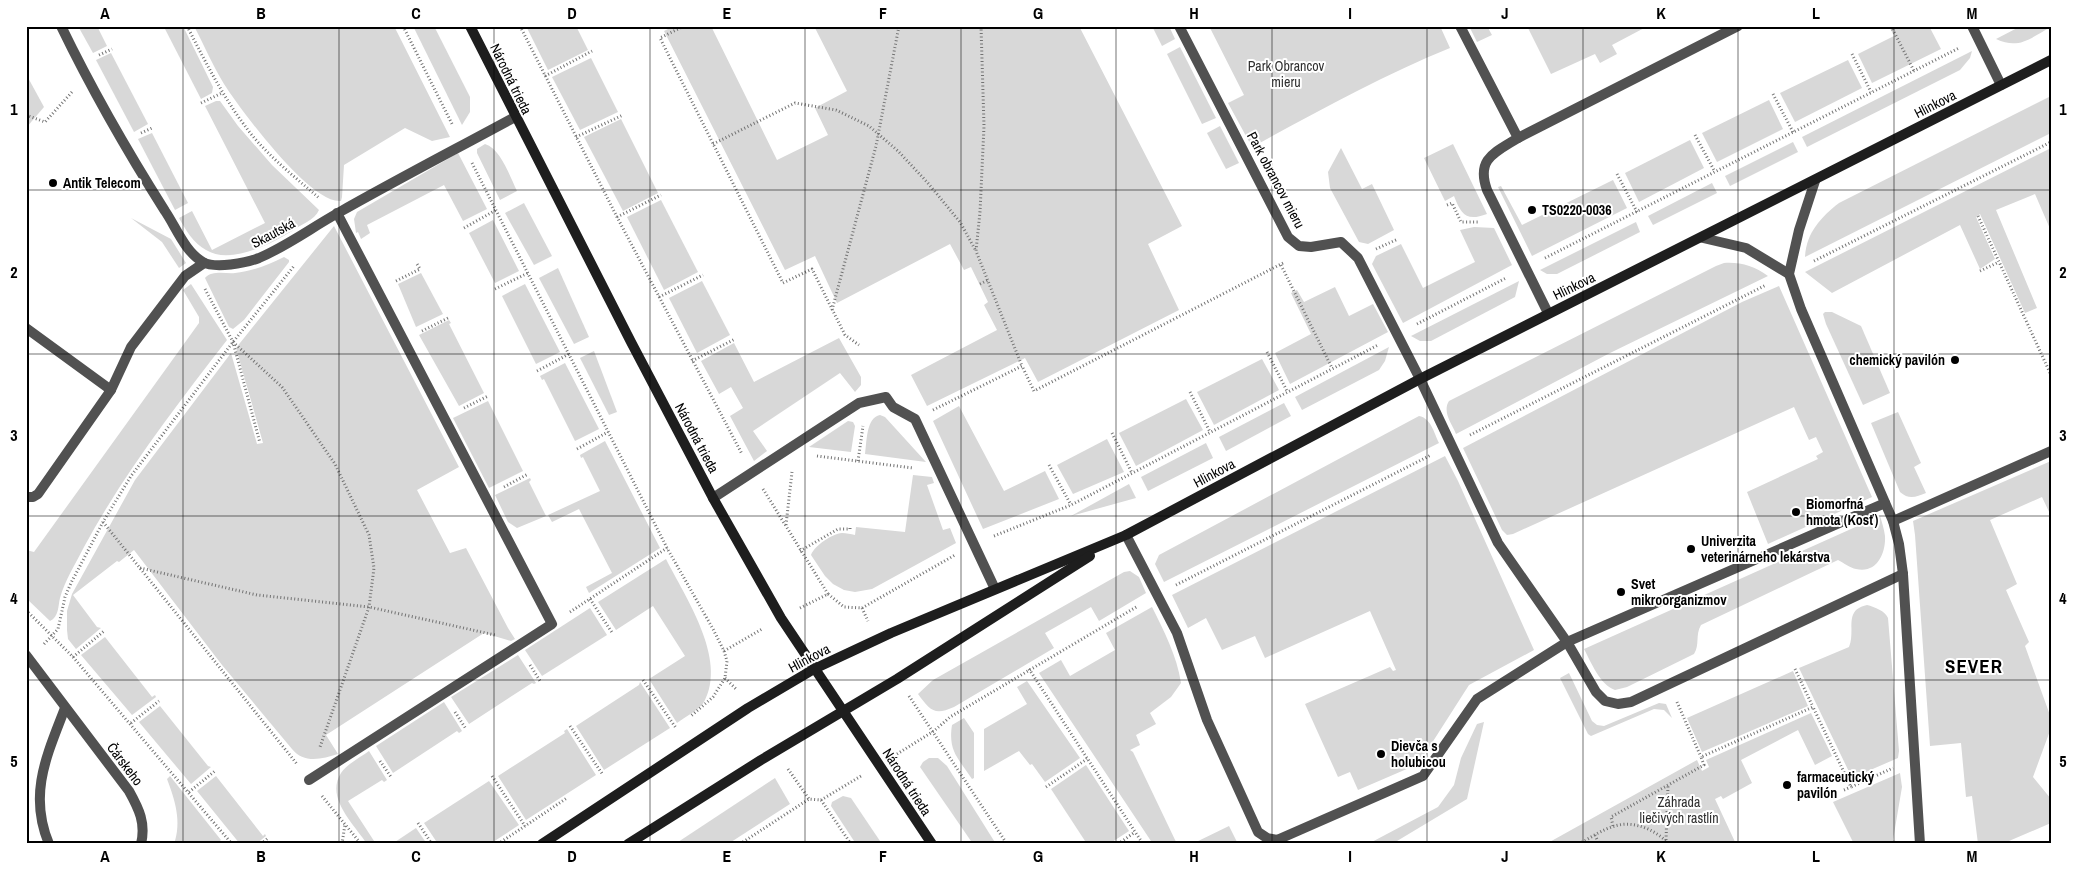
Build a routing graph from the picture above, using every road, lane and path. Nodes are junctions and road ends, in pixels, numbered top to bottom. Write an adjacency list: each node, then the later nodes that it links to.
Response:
1 (61, 26): 19 (street)
2 (187, 26): 23 (path)
3 (403, 26): 36 (path)
4 (520, 26): 20 (path)
5 (683, 26): 35 (path)
6 (899, 26): 30 (path)
7 (981, 26): 51 (path)
8 (1180, 26): 50 (street, Park obrancov mieru)
9 (1460, 26): 33 (street)
10 (1738, 26): 33 (street)
11 (1891, 26): 18 (path)
12 (1972, 26): 14 (street)
13 (471, 27): 28 (main road, Národná trieda)
14 (1978, 38): 18 (path); 21 (street)
15 (592, 51): 20 (path)
16 (1852, 54): 22 (path)
17 (2051, 60): 21 (main road, Hlinkova)
18 (1914, 71): 22 (path)
19 (86, 76): 26 (path); 54 (street)
20 (545, 76): 32 (path)
21 (2001, 85): 39 (main road, Hlinkova)
22 (1871, 92): 29 (path)
23 (222, 93): 25 (path); 44 (path)
24 (1773, 94): 29 (path)
25 (201, 103)
26 (26, 115)
27 (623, 115): 32 (path)
28 (515, 117): 36 (street, Skautská); 103 (main road, Národná trieda)
29 (1792, 132): 37 (path)
30 (877, 133): 35 (path); 51 (path); 67 (path)
31 (1695, 134): 37 (path)
32 (576, 137): 46 (path)
33 (1518, 138): 57 (street)
34 (2051, 142): 60 (path)
35 (713, 144): 67 (path)
36 (462, 146): 42 (path); 44 (street, Skautská)
37 (1715, 172): 43 (path)
38 (1617, 174): 43 (path)
39 (1815, 181): 49 (main road, Hlinkova); 60 (street)
40 (661, 195): 46 (path)
41 (1447, 205): 47 (path)
42 (496, 210): 48 (path); 58 (path)
43 (1637, 212): 57 (path)
44 (337, 214): 54 (street, Skautská); 65 (street)
45 (1978, 216): 53 (path)
46 (617, 217): 66 (path)
47 (1459, 217)
48 (464, 228)
49 (1703, 238): 60 (street); 68 (main road, Hlinkova)
50 (1300, 246): 56 (path); 71 (street, Park obrancov mieru)
51 (976, 251): 62 (path)
52 (300, 259): 74 (path)
53 (1999, 262): 59 (path); 82 (path)
54 (204, 263): 74 (path); 84 (street)
55 (417, 264): 65 (path)
56 (1281, 265): 79 (path); 80 (path)
57 (1525, 268): 68 (street); 71 (path)
58 (528, 272): 64 (path); 77 (path)
59 (1980, 272)
60 (1789, 274): 93 (path); 104 (street)
61 (703, 275): 66 (path)
62 (988, 280): 63 (path); 79 (path)
63 (980, 284)
64 (495, 289)
65 (377, 291): 73 (street)
66 (659, 297): 78 (path)
67 (832, 310): 75 (path)
68 (1548, 313): 83 (main road, Hlinkova)
69 (448, 318): 73 (path)
70 (26, 328): 84 (street)
71 (1398, 334): 80 (path); 83 (street, Park obrancov mieru)
72 (735, 339): 78 (path)
73 (403, 340): 124 (street)
74 (233, 342): 92 (path); 107 (path); 121 (path)
75 (859, 345)
76 (1268, 352): 85 (path)
77 (569, 354): 81 (path); 89 (path)
78 (692, 361): 100 (path)
79 (1022, 366): 88 (path)
80 (1332, 368): 85 (path)
81 (537, 371)
82 (2051, 375)
83 (1420, 379): 93 (street, Park obrancov mieru); 110 (main road, Hlinkova)
84 (112, 390): 102 (street)
85 (1287, 391): 90 (path)
86 (1190, 392): 90 (path)
87 (868, 401): 88 (street); 95 (street); 97 (path)
88 (915, 419): 99 (street)
89 (608, 432): 94 (path); 113 (path)
90 (1210, 432): 101 (path)
91 (1112, 433): 101 (path)
92 (260, 443)
93 (1451, 444): 119 (path); 128 (street, Park obrancov mieru)
94 (577, 449)
95 (795, 449): 97 (path); 100 (street); 108 (path)
96 (2051, 451): 106 (street)
97 (858, 461): 99 (path)
98 (1049, 465): 105 (path)
99 (939, 471): 112 (street)
100 (753, 473): 103 (street); 108 (path)
101 (1132, 473): 105 (path)
102 (26, 497)
103 (713, 498): 133 (main road, Národná trieda)
104 (1885, 503): 106 (street); 128 (street)
105 (1071, 504): 112 (path)
106 (1893, 521): 116 (street)
107 (103, 522): 115 (path); 127 (path)
108 (786, 526): 114 (path)
109 (850, 526): 114 (path)
110 (1126, 535): 111 (main road, Hlinkova); 119 (street)
111 (1112, 542): 117 (main road, Hlinkova); 140 (main road, Hlinkova)
112 (974, 545): 117 (street); 122 (path)
113 (668, 548): 120 (path); 141 (path)
114 (800, 551): 118 (path)
115 (140, 568): 121 (path); 154 (path)
116 (1903, 574): 136 (street); 149 (street)
117 (995, 589): 133 (main road, Hlinkova)
118 (828, 594)
119 (1158, 595): 128 (street); 132 (path)
120 (590, 599): 124 (path); 126 (path)
121 (369, 607): 129 (path); 154 (path)
122 (862, 608)
123 (26, 610): 127 (path)
124 (552, 624): 129 (street)
125 (104, 631): 130 (path)
126 (614, 634)
127 (52, 637): 130 (path); 131 (path)
128 (1567, 642): 136 (street, Park obrancov mieru)
129 (523, 643): 154 (street)
130 (74, 656): 142 (path)
131 (28, 657): 139 (street, Čárskeho)
132 (1029, 669): 148 (path); 183 (path)
133 (814, 670): 140 (main road, Národná trieda); 178 (main road, Hlinkova)
134 (1795, 670): 138 (path)
135 (643, 680): 145 (path)
136 (1669, 684): 147 (path)
137 (159, 701): 142 (path)
138 (1813, 707): 147 (path); 158 (path)
139 (65, 708): 171 (street); 172 (street, Čárskeho)
140 (843, 711): 179 (main road, Hlinkova); 182 (main road, Národná trieda)
141 (689, 718)
142 (131, 723): 160 (path)
143 (682, 723): 145 (path)
144 (570, 726): 152 (path)
145 (676, 728): 146 (path)
146 (668, 733)
147 (1700, 757): 156 (path)
148 (1087, 759): 157 (path); 166 (path)
149 (1915, 759): 158 (path); 189 (street)
150 (611, 770): 152 (path)
151 (214, 771): 160 (path)
152 (603, 775): 155 (path)
153 (492, 776): 164 (path)
154 (309, 780): 162 (path)
155 (595, 780)
156 (1668, 786): 165 (path); 169 (path)
157 (1046, 787)
158 (1851, 787): 159 (path)
159 (1844, 790)
160 (189, 792): 170 (path)
161 (572, 796): 164 (path)
162 (345, 823): 174 (path); 175 (path)
163 (418, 823): 176 (path)
164 (525, 826): 177 (path)
165 (1614, 826): 167 (path); 169 (path)
166 (1135, 832): 184 (path); 185 (path)
167 (1595, 835): 186 (path); 187 (path)
168 (268, 838): 173 (path)
169 (1666, 840): 188 (path)
170 (231, 843)
171 (49, 844)
172 (141, 844)
173 (261, 844)
174 (342, 844)
175 (360, 844)
176 (432, 844)
177 (498, 844)
178 (542, 844)
179 (628, 844)
180 (740, 844): 181 (path)
181 (850, 844)
182 (932, 844)
183 (1007, 844)
184 (1118, 844)
185 (1143, 844)
186 (1579, 844)
187 (1599, 844)
188 (1669, 844)
189 (1920, 844)

